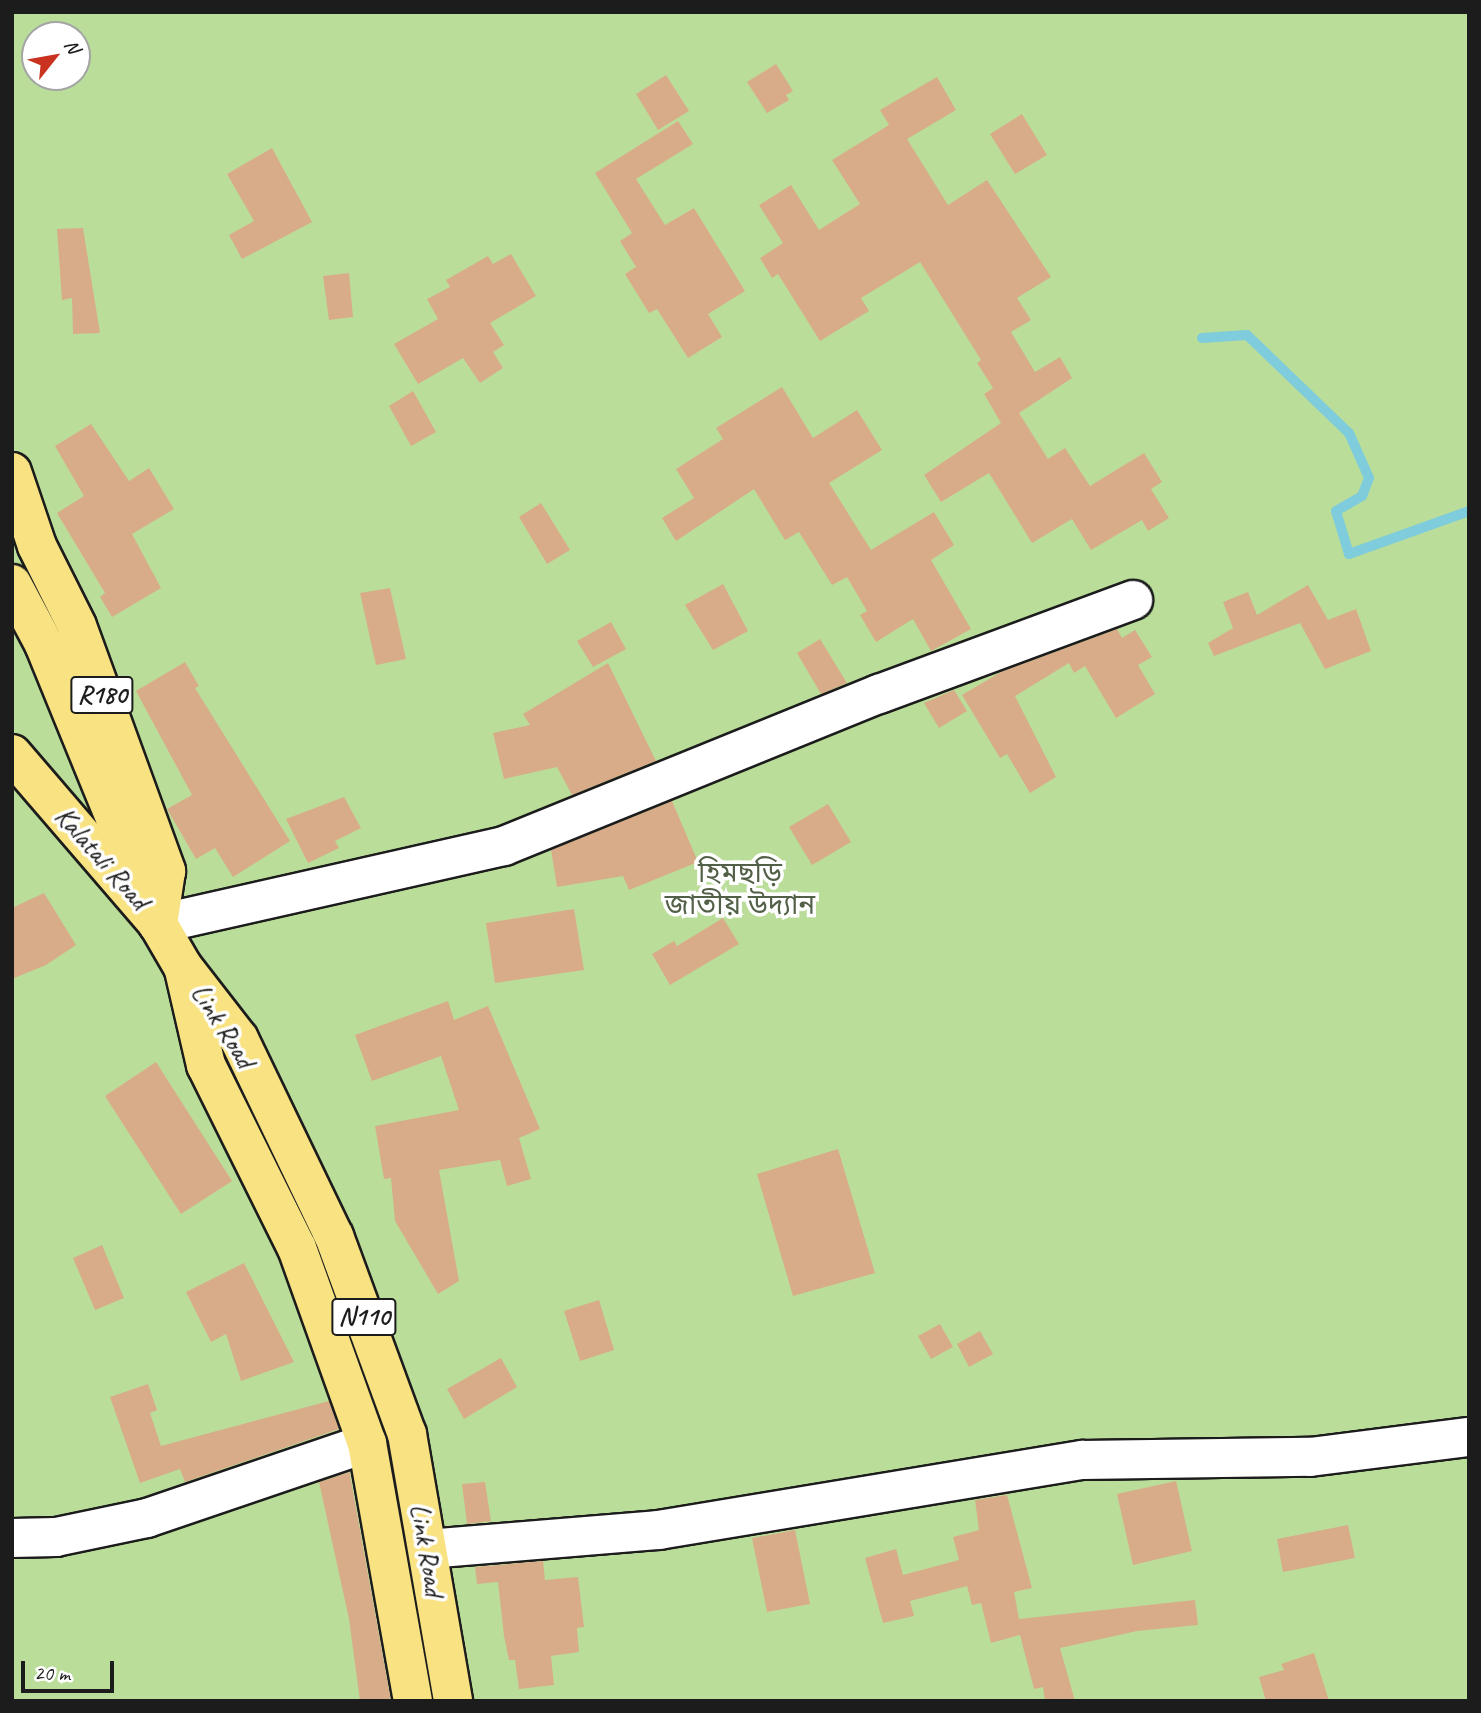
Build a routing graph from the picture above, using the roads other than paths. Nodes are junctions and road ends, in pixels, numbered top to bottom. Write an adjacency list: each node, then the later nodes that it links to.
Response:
1 (12, 472): 5 (main road, R180)
2 (12, 584): 5 (main road, R180)
3 (1133, 600): 5 (street)
4 (12, 754): 5 (main road, Kalatali Road / N110)
5 (158, 924): 6 (main road, Kalatali Road / N110)
6 (183, 967): 8 (main road, Link Road / N110); 10 (main road, Link Road / N110)
7 (1469, 1437): 10 (street)
8 (367, 1443): 9 (street); 11 (main road, Link Road / N110)
9 (12, 1538)
10 (428, 1549): 12 (main road, Link Road / N110)
11 (413, 1701)
12 (453, 1701)

